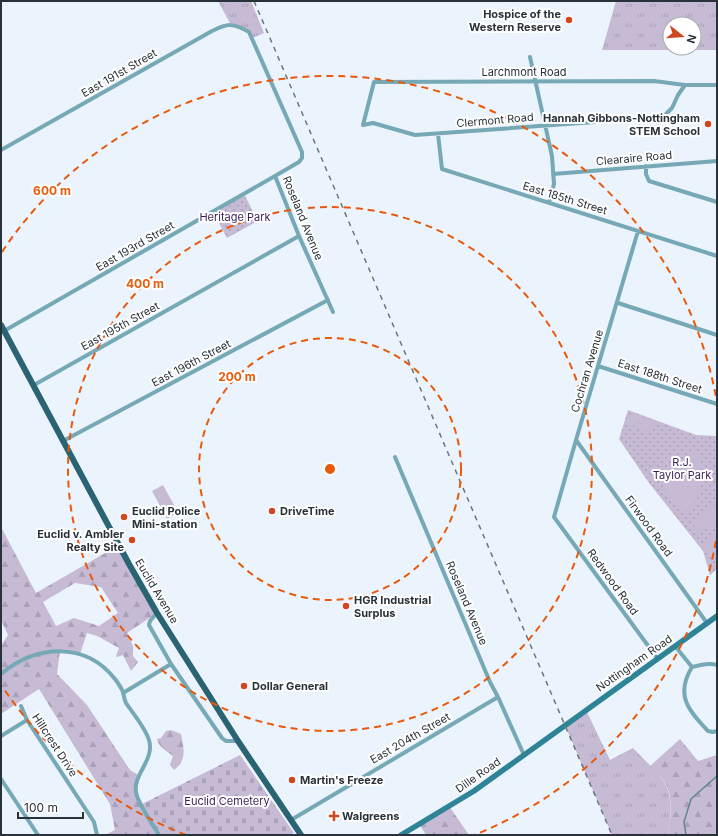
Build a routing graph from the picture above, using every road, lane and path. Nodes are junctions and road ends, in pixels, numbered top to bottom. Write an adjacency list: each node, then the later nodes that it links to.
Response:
1 (249, 32): 9 (street, East 191st Street); 13 (street, Roseland Avenue)
2 (530, 57): 3 (street)
3 (536, 81): 4 (street, Larchmont Road); 6 (street, Larchmont Road); 7 (street)
4 (685, 85): 5 (street, Larchmont Road); 7 (street, Clermont Road)
5 (717, 85)
6 (363, 125): 8 (street, Clermont Road)
7 (546, 125): 8 (street, Clermont Road); 12 (street)
8 (438, 134): 14 (street, East 185th Street)
9 (1, 150)
10 (717, 161): 11 (street, Clearaire Road)
11 (646, 166): 12 (street, Clearaire Road); 15 (street)
12 (553, 174): 14 (street)
13 (275, 176): 17 (street, Roseland Avenue); 22 (street, East 193rd Street)
14 (549, 202): 16 (street, East 185th Street)
15 (717, 202)
16 (638, 231): 18 (street, East 185th Street); 20 (street, Cochran Avenue)
17 (299, 236): 19 (street, Roseland Avenue); 25 (street, East 195th Street)
18 (717, 256)
19 (328, 300): 21 (street, Roseland Avenue); 28 (street, East 196th Street)
20 (618, 303): 23 (street); 24 (street, Cochran Avenue)
21 (333, 312)
22 (2, 328): 25 (main road, Euclid Avenue)
23 (717, 335)
24 (598, 366): 26 (street, East 188th Street); 27 (street, Cochran Avenue)
25 (34, 385): 28 (main road, Euclid Avenue)
26 (717, 404)
27 (576, 440): 30 (street, Cochran Avenue); 33 (street, Firwood Road)
28 (63, 441): 31 (main road, Euclid Avenue)
29 (395, 457): 41 (street, Roseland Avenue)
30 (554, 517): 35 (street, Redwood Road)
31 (157, 613): 36 (street); 47 (main road, Euclid Avenue)
32 (717, 616): 33 (street, Nottingham Road)
33 (707, 623): 34 (street, Nottingham Road)
34 (675, 646): 35 (street, Nottingham Road); 38 (street)
35 (657, 658): 44 (street, Nottingham Road)
36 (172, 664): 40 (street); 47 (street)
37 (717, 665): 38 (street)
38 (692, 667): 45 (street)
39 (1, 674): 40 (street)
40 (123, 693): 53 (street)
41 (498, 697): 48 (street, Roseland Avenue); 50 (street, East 204th Street)
42 (20, 706): 43 (street, Hillcrest Drive)
43 (27, 720): 46 (street); 52 (street, Hillcrest Drive)
44 (562, 727): 48 (street, Dille Road)
45 (717, 731)
46 (1, 736)
47 (238, 741): 50 (main road, Euclid Avenue)
48 (524, 755): 55 (street, Dille Road)
49 (1, 779): 51 (street)
50 (291, 820): 54 (main road, Euclid Avenue)
51 (38, 835)
52 (97, 835)
53 (159, 835)
54 (301, 835)
55 (401, 835)

